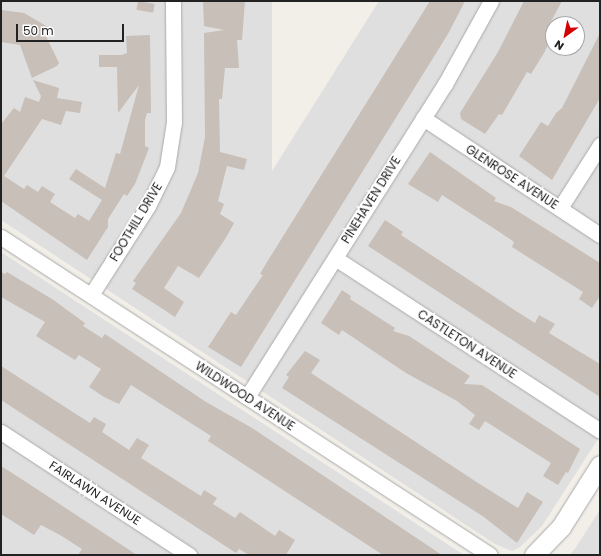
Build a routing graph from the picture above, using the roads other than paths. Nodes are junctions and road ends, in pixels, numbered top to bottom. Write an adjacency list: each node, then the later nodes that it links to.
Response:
1 (173, 1): 9 (street, FOOTHILL DRIVE)
2 (492, 1): 3 (street, PINEHAVEN DRIVE)
3 (423, 118): 5 (street, GLENROSE AVENUE); 8 (street, PINEHAVEN DRIVE)
4 (600, 144): 5 (street)
5 (560, 208): 6 (street, GLENROSE AVENUE)
6 (600, 235)
7 (1, 237): 9 (street, WILDWOOD AVENUE)
8 (335, 258): 10 (street, PINEHAVEN DRIVE); 11 (street, CASTLETON AVENUE)
9 (91, 295): 10 (street, WILDWOOD AVENUE)
10 (247, 397): 15 (street, WILDWOOD AVENUE)
11 (600, 431)
12 (1, 432): 14 (street, FAIRLAWN AVENUE)
13 (600, 465): 16 (street)
14 (189, 555)
15 (490, 555)
16 (534, 555)

